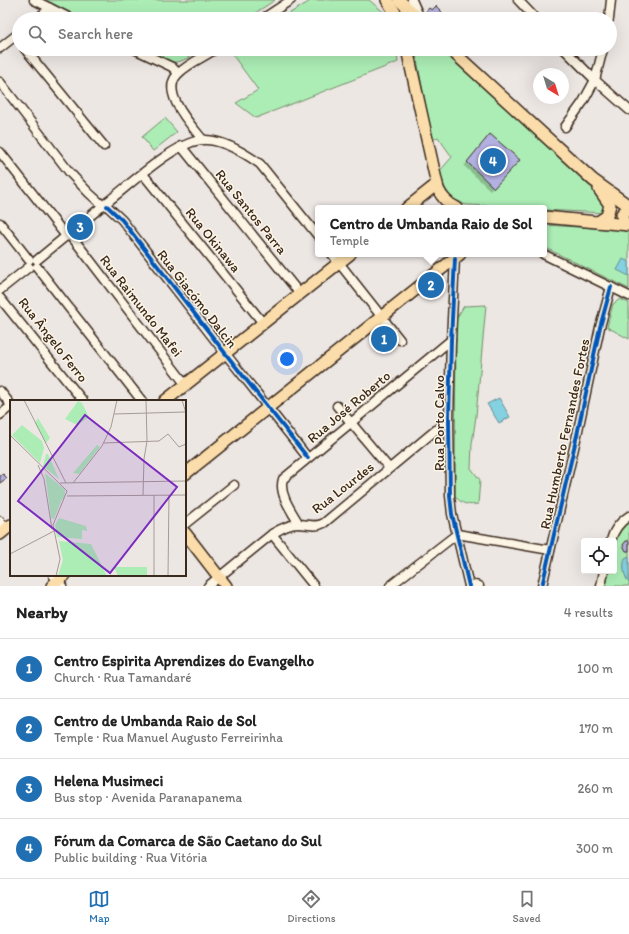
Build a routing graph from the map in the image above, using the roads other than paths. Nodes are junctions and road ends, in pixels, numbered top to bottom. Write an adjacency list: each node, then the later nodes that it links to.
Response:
1 (34, 0): 9 (street)
2 (291, 0): 12 (street)
3 (387, 0): 13 (main road)
4 (399, 0): 14 (main road)
5 (412, 0): 15 (street)
6 (418, 0): 16 (street)
7 (518, 0): 17 (street)
8 (611, 0): 18 (street)
9 (50, 8): 10 (street); 11 (street)
10 (45, 12)
11 (58, 12)
12 (273, 12)
13 (395, 12)
14 (413, 12)
15 (417, 12)
16 (419, 12)
17 (529, 12)
18 (610, 12)
19 (12, 41): 20 (street)
20 (0, 48)
21 (31, 56): 34 (street)
22 (148, 56): 28 (street)
23 (205, 56): 28 (street)
24 (409, 56): 39 (main road)
25 (458, 56): 38 (main road)
26 (571, 56): 29 (street)
27 (601, 56): 29 (street)
28 (178, 73): 33 (street)
29 (595, 80): 31 (street); 32 (street)
30 (0, 82): 40 (street, Rua Giacómo Dalcin)
31 (629, 110)
32 (565, 126)
33 (203, 140): 35 (street); 49 (street)
34 (104, 146)
35 (181, 146): 37 (street); 60 (street, Rua Santos Parra)
36 (0, 152): 50 (street, Rua Raimundo Mafei)
37 (143, 174): 40 (street); 64 (street, Rua Okinawa)
38 (593, 180): 43 (main road); 46 (main road)
39 (437, 184): 41 (main road); 42 (main road)
40 (103, 205): 50 (street); 67 (street, Rua Giacómo Dalcin)
41 (411, 205)
42 (450, 205)
43 (629, 206)
44 (629, 210): 48 (main road)
45 (547, 217): 46 (main road)
46 (598, 222): 48 (main road)
47 (0, 223): 57 (street)
48 (628, 225)
49 (315, 232)
50 (66, 236): 57 (street); 68 (street, Rua Raimundo Mafei)
51 (547, 256): 58 (street)
52 (334, 257): 56 (street)
53 (346, 257): 56 (main road)
54 (457, 257): 63 (main road)
55 (458, 257): 66 (street, Rua Porto Calvo)
56 (339, 263): 60 (main road); 63 (street)
57 (33, 264): 59 (street); 71 (street)
58 (611, 287): 61 (street); 91 (street, Rua Humberto Fernandes Fortes)
59 (0, 290)
60 (300, 294): 64 (main road)
61 (629, 296)
62 (0, 298): 70 (street, Rua Ângelo Ferro)
63 (381, 317): 65 (street); 76 (main road)
64 (263, 323): 67 (main road)
65 (400, 340)
66 (451, 340): 78 (street, Rua Porto Calvo); 79 (street, Rua José Roberto)
67 (225, 353): 68 (main road); 76 (street, Rua Giacómo Dalcin)
68 (186, 384): 72 (main road)
69 (0, 391): 73 (street)
70 (82, 400)
71 (141, 400)
72 (166, 400)
73 (10, 405)
74 (337, 406): 79 (street)
75 (10, 407): 77 (street)
76 (268, 408): 80 (street, Rua Giacómo Dalcin); 82 (main road)
77 (0, 415)
78 (449, 419): 81 (street, Rua Lourdes); 89 (street, Rua Porto Calvo)
79 (350, 423): 80 (street, Rua José Roberto); 81 (street)
80 (308, 458): 86 (street, Rua José Roberto)
81 (389, 468): 86 (street, Rua Lourdes)
82 (186, 473)
83 (234, 484): 85 (street)
84 (629, 516): 90 (street)
85 (186, 523)
86 (299, 524): 88 (street, Rua Lourdes)
87 (186, 534): 93 (main road)
88 (272, 534): 93 (street, Rua Lourdes); 97 (street)
89 (457, 534): 91 (street); 94 (street, Rua Porto Calvo); 98 (street)
90 (612, 538)
91 (550, 550): 100 (street, Rua Humberto Fernandes Fortes)
92 (603, 574): 101 (street)
93 (219, 576): 95 (street, Rua Lourdes); 96 (main road)
94 (469, 585): 99 (street)
95 (208, 586)
96 (226, 586)
97 (314, 586)
98 (390, 586)
99 (479, 586)
100 (542, 586)
101 (601, 586)

